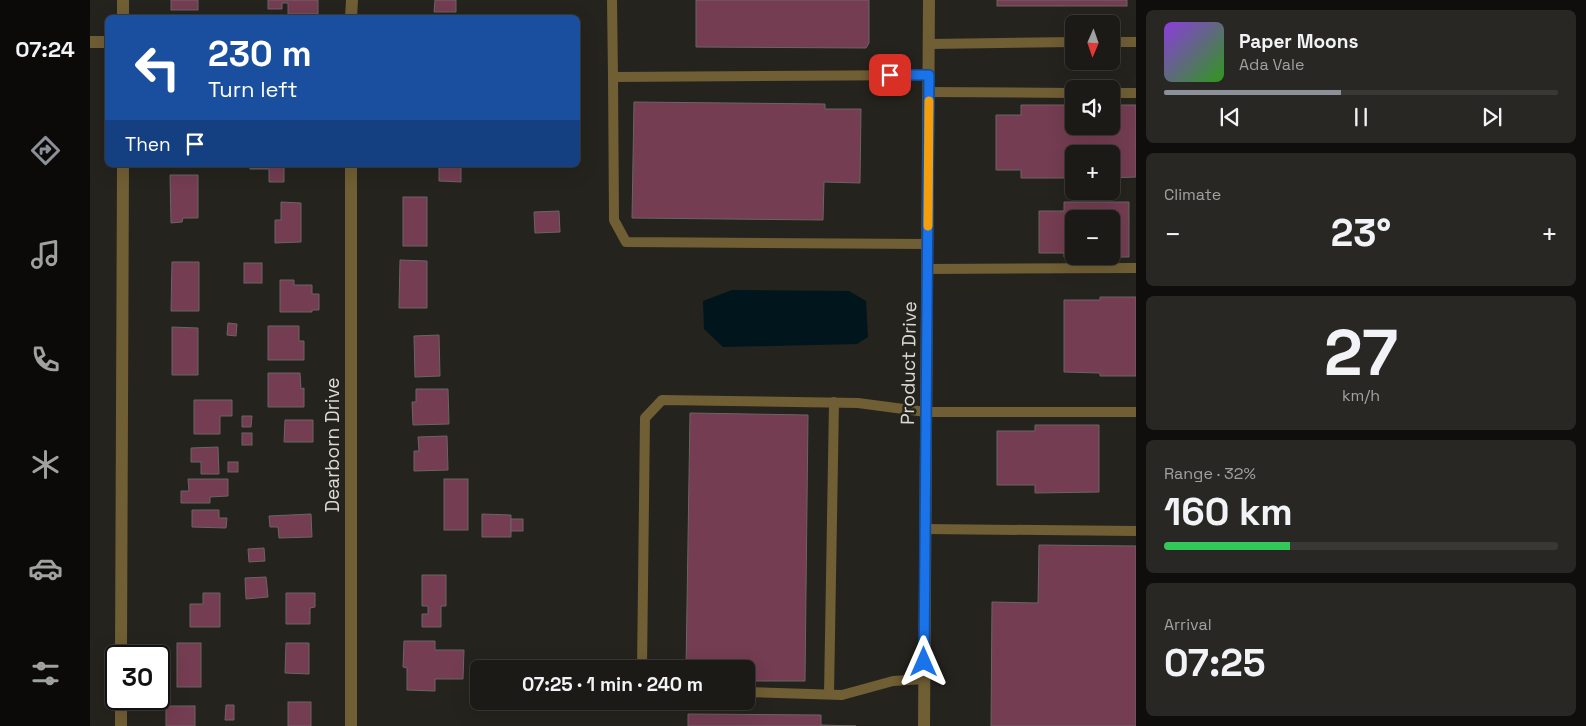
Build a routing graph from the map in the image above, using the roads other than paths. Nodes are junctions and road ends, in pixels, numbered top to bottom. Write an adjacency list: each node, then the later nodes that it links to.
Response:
1 (123, 0): 5 (street)
2 (352, 0): 6 (street)
3 (612, 0): 14 (lane)
4 (929, 0): 12 (street, Product Drive)
5 (123, 15)
6 (352, 15)
7 (90, 42): 8 (street)
8 (105, 42)
9 (1065, 42): 12 (lane)
10 (1120, 42): 11 (lane)
11 (1136, 42)
12 (929, 44): 13 (street, Product Drive)
13 (929, 75): 14 (lane); 15 (street, Product Drive)
14 (613, 76): 21 (lane)
15 (929, 92): 16 (lane); 21 (street, Product Drive)
16 (1065, 93)
17 (1120, 93): 18 (lane)
18 (1136, 93)
19 (123, 167): 29 (street)
20 (351, 167): 36 (street, Dearborn Drive)
21 (928, 244): 23 (street, Product Drive)
22 (1136, 268): 23 (lane)
23 (927, 269): 25 (street, Product Drive)
24 (834, 402): 25 (lane); 30 (lane); 33 (lane)
25 (926, 412): 26 (lane); 27 (street, Product Drive)
26 (1136, 412)
27 (925, 529): 28 (lane); 31 (street, Product Drive)
28 (1136, 531)
29 (121, 645)
30 (642, 660)
31 (924, 679): 33 (lane); 37 (street, Product Drive)
32 (755, 692): 33 (lane)
33 (829, 694)
34 (121, 710): 35 (street)
35 (121, 726)
36 (351, 726)
37 (924, 726)

